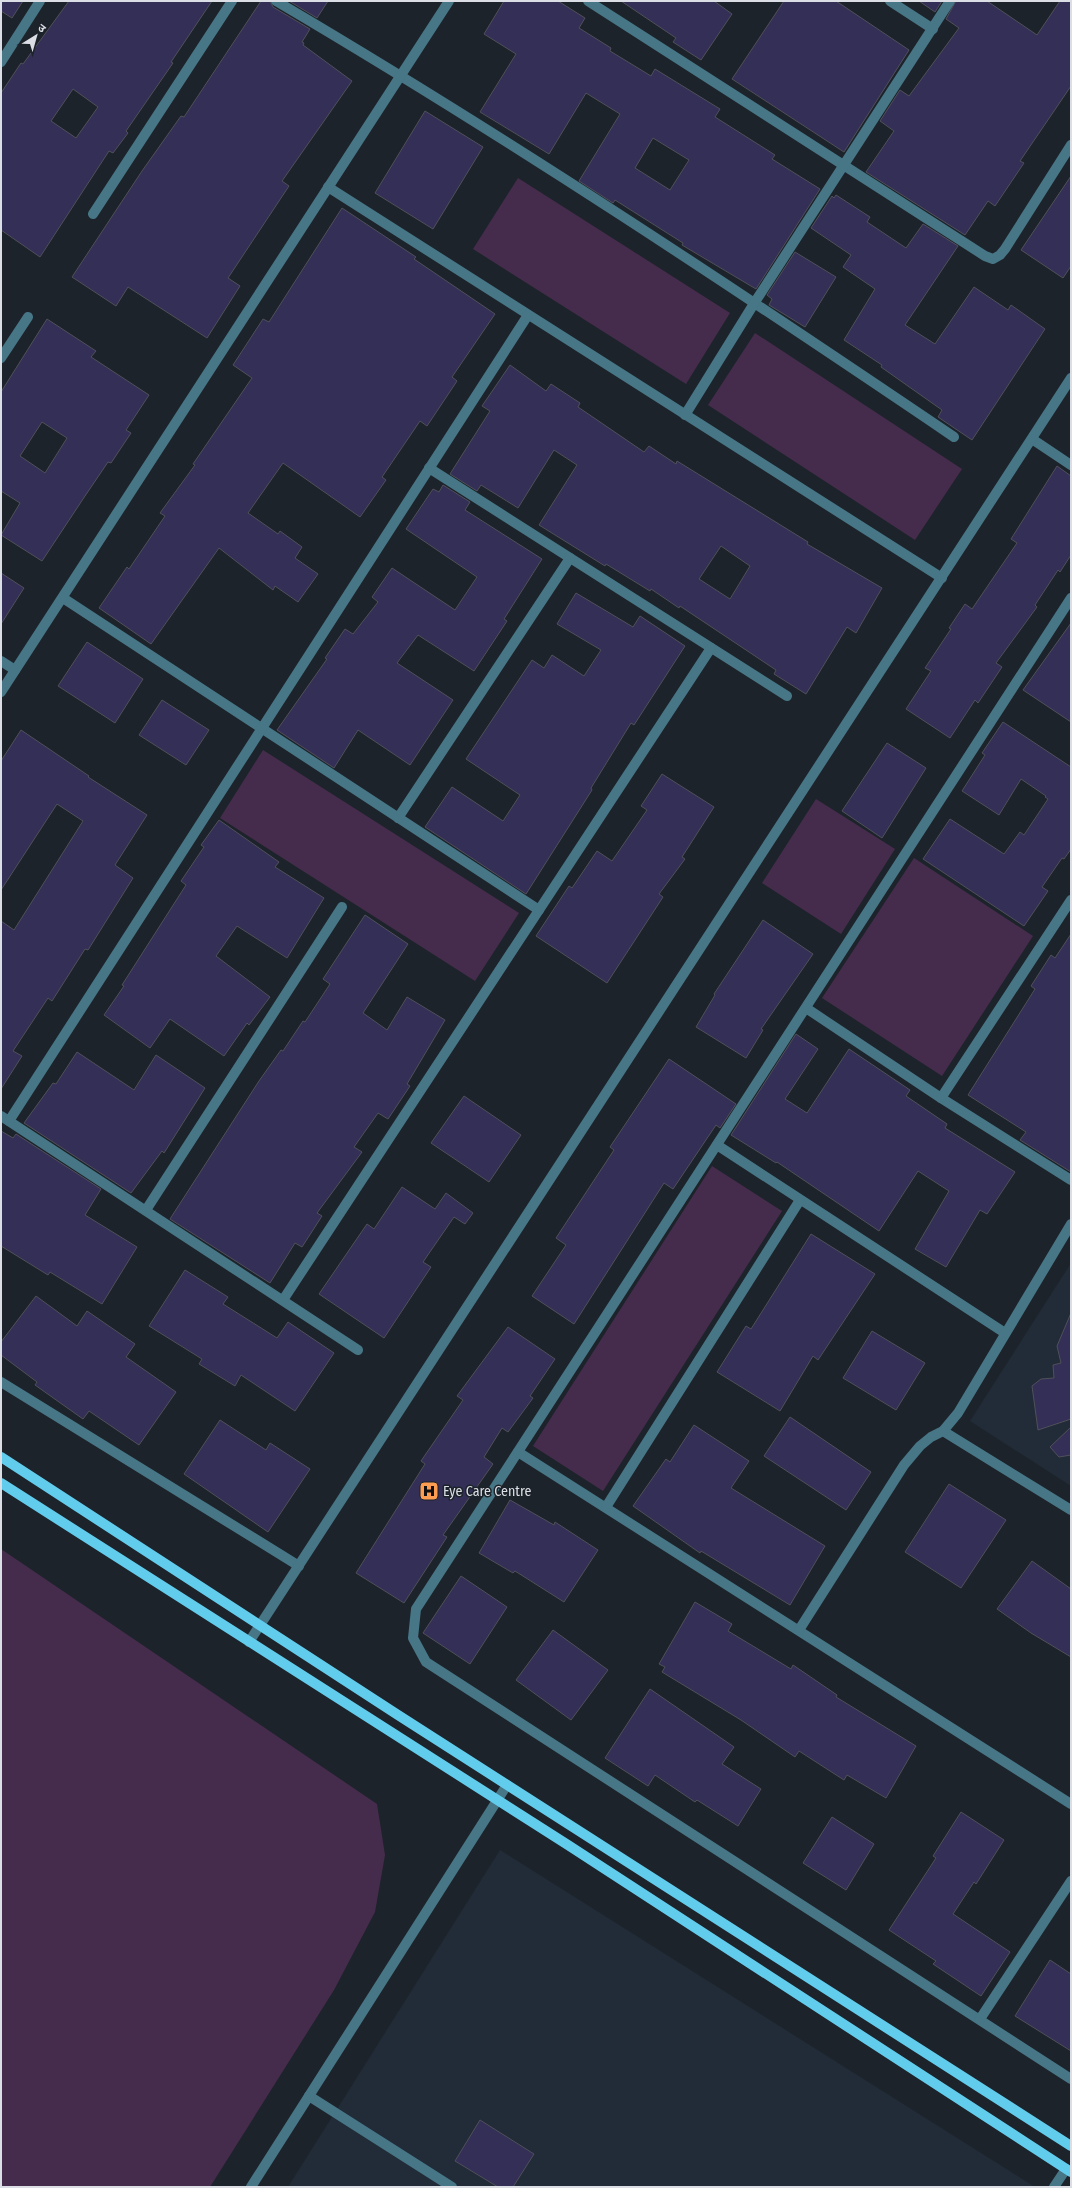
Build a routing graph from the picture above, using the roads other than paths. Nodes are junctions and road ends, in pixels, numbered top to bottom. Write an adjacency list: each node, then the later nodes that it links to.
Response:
1 (40, 1): 9 (street)
2 (232, 1): 14 (street)
3 (276, 1): 10 (street)
4 (449, 1): 10 (street)
5 (588, 1): 12 (street)
6 (890, 1): 8 (street)
7 (950, 1): 8 (street)
8 (932, 29): 12 (street)
9 (1, 62)
10 (401, 75): 13 (street); 15 (street)
11 (1071, 145): 12 (street)
12 (844, 167): 15 (street)
13 (328, 187): 16 (street); 27 (street)
14 (93, 214)
15 (755, 302): 20 (street); 21 (street)
16 (528, 315): 20 (street); 24 (street)
17 (28, 317): 18 (street)
18 (1, 358)
19 (1071, 378): 22 (street)
20 (685, 414): 26 (street)
21 (954, 437)
22 (1032, 438): 23 (street); 26 (street)
23 (1071, 465)
24 (429, 468): 25 (street); 34 (street)
25 (570, 558): 29 (street); 35 (street)
26 (942, 578): 57 (street)
27 (63, 598): 31 (street); 34 (street)
28 (1071, 598): 39 (street)
29 (712, 648): 33 (street); 38 (street)
30 (1, 661): 31 (street)
31 (15, 670): 32 (street)
32 (1, 692)
33 (787, 696)
34 (262, 728): 35 (street); 41 (street)
35 (398, 818): 38 (street)
36 (1071, 900): 40 (street)
37 (342, 907): 45 (street)
38 (539, 910): 47 (street)
39 (806, 1008): 40 (street); 42 (street)
40 (941, 1098): 43 (street)
41 (5, 1118): 45 (street)
42 (717, 1145): 44 (street); 52 (street)
43 (1071, 1180)
44 (800, 1200): 48 (street); 55 (street)
45 (146, 1210): 47 (street)
46 (1071, 1224): 48 (street)
47 (283, 1300): 49 (street)
48 (1005, 1333): 51 (street)
49 (358, 1350)
50 (1, 1382): 57 (street)
51 (943, 1431): 56 (street); 59 (street)
52 (518, 1452): 55 (street); 65 (street)
53 (1, 1457): 58 (main road)
54 (1, 1483): 60 (main road)
55 (606, 1507): 59 (street)
56 (1071, 1510)
57 (299, 1566): 58 (street)
58 (260, 1626): 60 (street); 61 (main road)
59 (799, 1630): 63 (street)
60 (250, 1642): 62 (main road)
61 (507, 1785): 62 (street); 68 (main road)
62 (497, 1800): 67 (street); 69 (main road)
63 (1071, 1804)
64 (1071, 1881): 65 (street)
65 (980, 2019): 66 (street)
66 (1071, 2079)
67 (309, 2096): 70 (street); 71 (street)
68 (1071, 2146)
69 (1068, 2170): 72 (street)
70 (251, 2187)
71 (452, 2187)
72 (1054, 2187)

